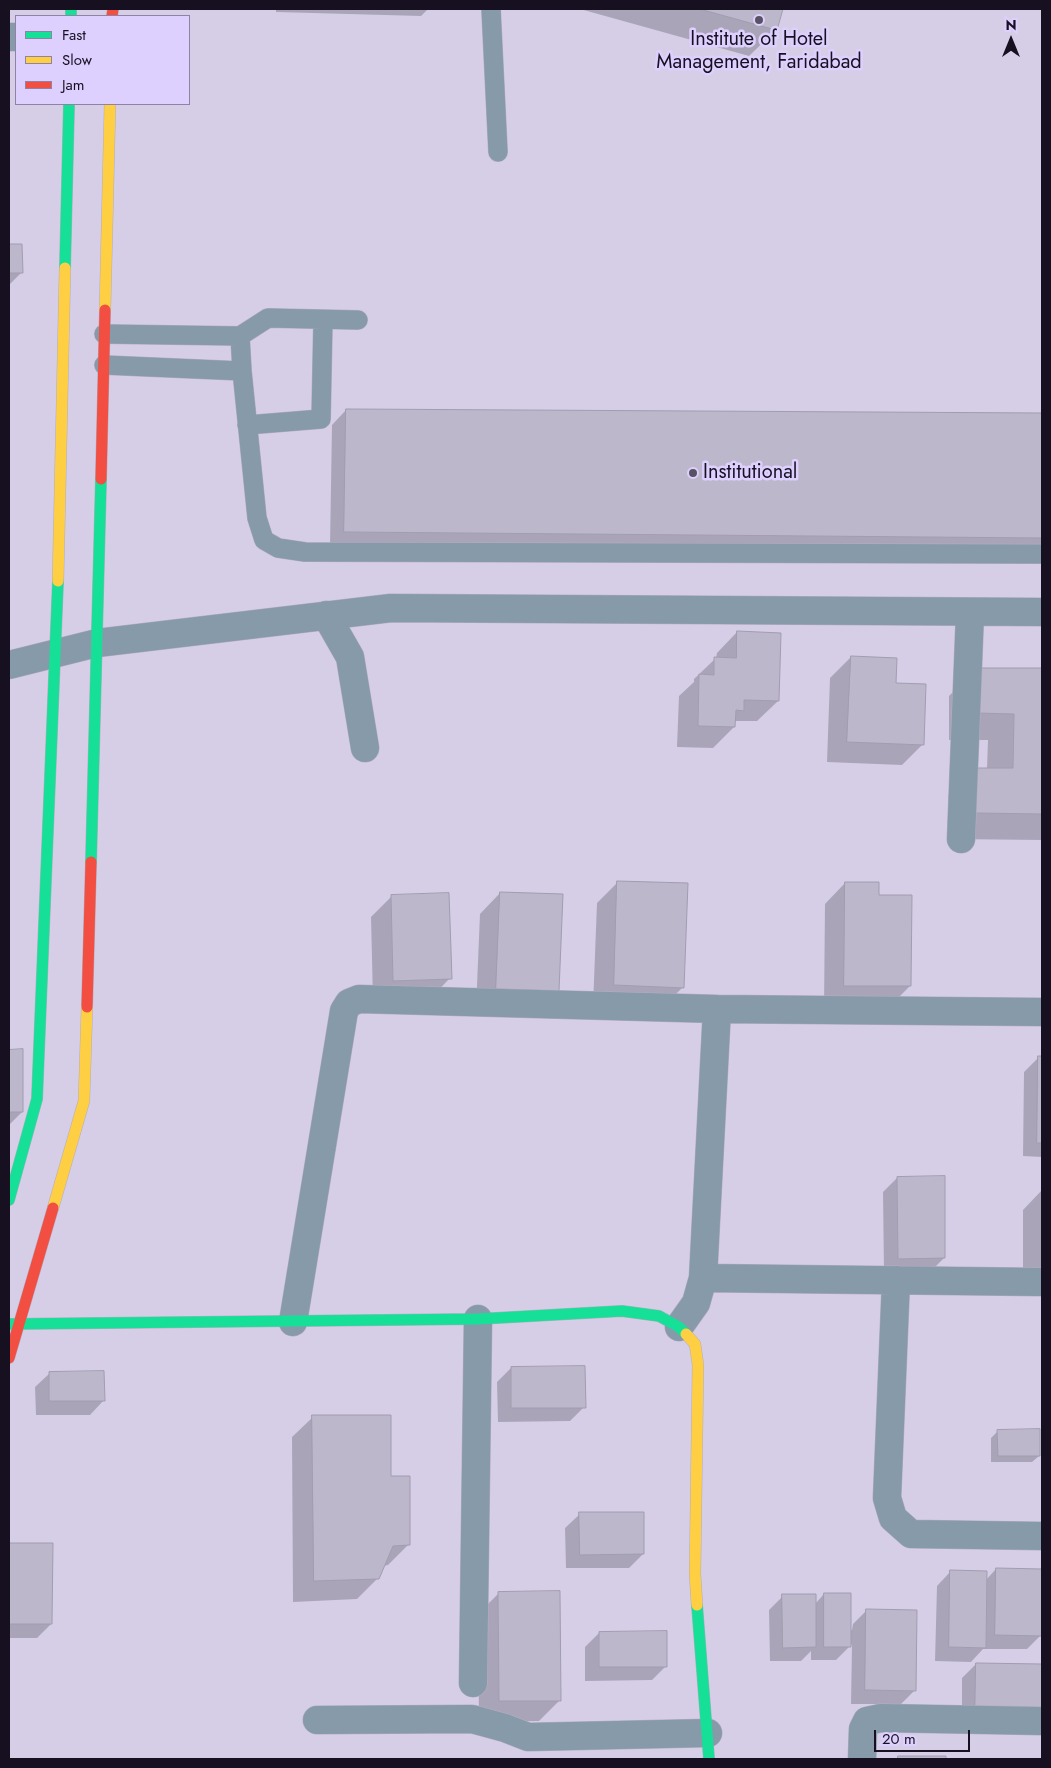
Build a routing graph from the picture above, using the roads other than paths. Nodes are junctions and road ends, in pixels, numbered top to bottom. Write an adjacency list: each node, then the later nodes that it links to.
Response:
1 (491, 9): 4 (lane)
2 (69, 105): 17 (street)
3 (110, 105): 7 (street)
4 (498, 152)
5 (323, 320): 6 (lane); 8 (lane); 11 (lane)
6 (358, 320)
7 (104, 334): 8 (lane); 9 (street)
8 (240, 336): 10 (lane)
9 (104, 365): 10 (lane); 16 (street)
10 (242, 371): 11 (lane)
11 (248, 425): 12 (lane)
12 (1042, 554)
13 (1042, 612): 14 (street)
14 (970, 613): 15 (street); 20 (street)
15 (326, 615): 16 (street); 19 (street)
16 (97, 643): 17 (street); 29 (street)
17 (56, 654): 18 (street); 23 (street)
18 (9, 665)
19 (366, 748)
20 (961, 839)
21 (717, 1009): 22 (street); 24 (street); 28 (street)
22 (1042, 1012)
23 (9, 1200)
24 (703, 1278): 25 (street); 30 (street)
25 (896, 1280): 26 (street); 32 (street)
26 (1042, 1282)
27 (478, 1320): 28 (street); 30 (street); 33 (street)
28 (294, 1322): 29 (street)
29 (14, 1324): 31 (street)
30 (679, 1328): 36 (street)
31 (9, 1358)
32 (1042, 1536)
33 (473, 1683)
34 (317, 1720): 36 (street)
35 (1042, 1721): 37 (street)
36 (709, 1746)
37 (862, 1759)

